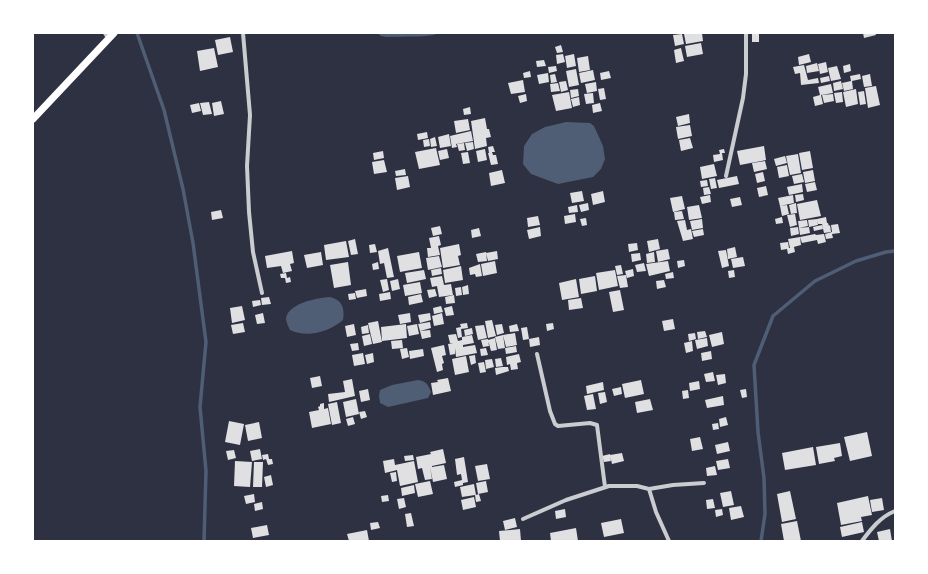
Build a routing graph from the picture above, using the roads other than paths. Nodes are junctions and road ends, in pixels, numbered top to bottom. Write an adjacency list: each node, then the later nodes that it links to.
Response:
1 (242, 33): 6 (street)
2 (746, 33): 5 (street)
3 (109, 35): 4 (main road)
4 (33, 120)
5 (726, 176)
6 (262, 293)
7 (537, 354): 9 (street)
8 (704, 483): 10 (street)
9 (605, 487): 10 (street); 12 (street)
10 (649, 489): 13 (street)
11 (895, 511): 14 (street)
12 (523, 519)
13 (669, 541)
14 (862, 541)

